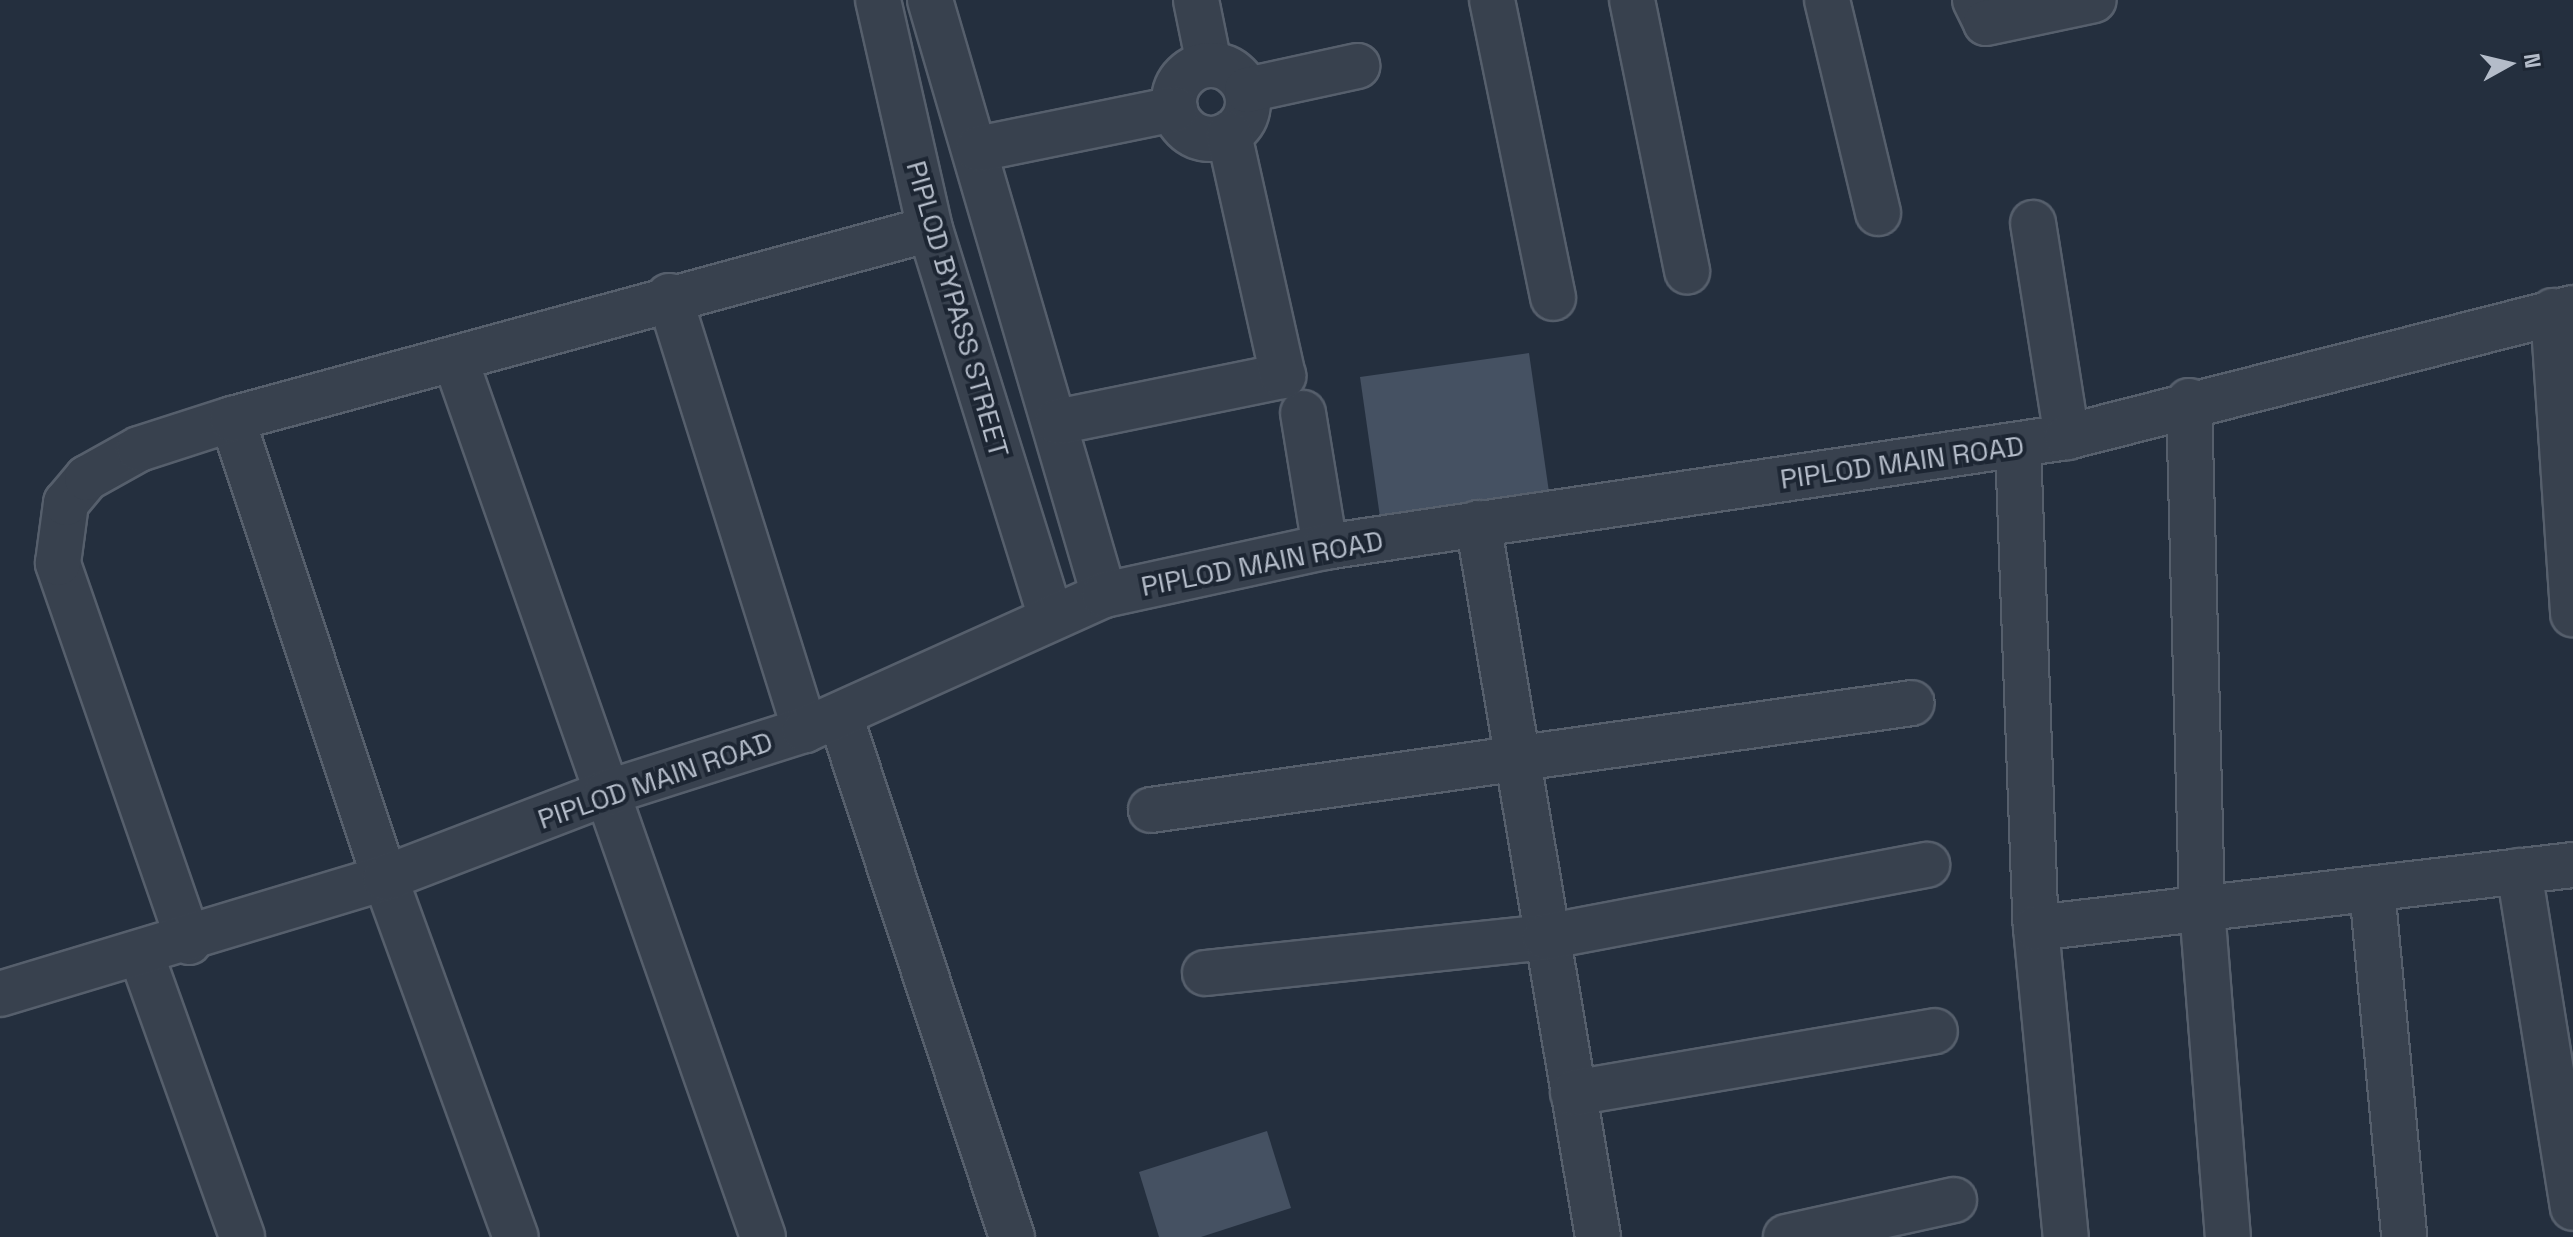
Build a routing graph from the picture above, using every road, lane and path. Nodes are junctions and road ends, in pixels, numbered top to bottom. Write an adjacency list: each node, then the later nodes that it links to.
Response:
1 (878, 0): 17 (street, PIPLOD BYPASS STREET)
2 (930, 0): 14 (street)
3 (1196, 0): 9 (street)
4 (1492, 0): 20 (street)
5 (1632, 0): 18 (street)
6 (1827, 0): 15 (street)
7 (1975, 0): 8 (street)
8 (2094, 0)
9 (1209, 64): 11 (street); 12 (street)
10 (1357, 66): 11 (street)
11 (1247, 90): 13 (street)
12 (1175, 109): 13 (street); 14 (street)
13 (1229, 134): 26 (street)
14 (978, 149): 26 (street)
15 (1878, 213)
16 (2033, 223): 27 (street)
17 (930, 229): 19 (street); 33 (street, PIPLOD BYPASS STREET)
18 (1687, 271)
19 (669, 296): 22 (street); 35 (street)
20 (1553, 298)
21 (2563, 310): 23 (street, PIPLOD MAIN ROAD); 32 (street)
22 (455, 359): 25 (street); 37 (street)
23 (2189, 401): 27 (street, PIPLOD MAIN ROAD); 44 (street)
24 (1303, 413): 30 (street)
25 (232, 419): 42 (street); 47 (street)
26 (1057, 422): 31 (street)
27 (2067, 437): 28 (street, PIPLOD MAIN ROAD)
28 (2018, 446): 29 (street, PIPLOD MAIN ROAD); 45 (street)
29 (1478, 523): 30 (street, PIPLOD MAIN ROAD); 36 (street)
30 (1325, 547): 31 (street, PIPLOD MAIN ROAD)
31 (1104, 595): 33 (street, PIPLOD MAIN ROAD)
32 (2573, 614)
33 (1050, 615): 35 (street, PIPLOD MAIN ROAD)
34 (1912, 703): 36 (street)
35 (823, 723): 37 (street, PIPLOD MAIN ROAD); 58 (street)
36 (1513, 756): 38 (street); 46 (street)
37 (606, 793): 42 (street, PIPLOD MAIN ROAD); 57 (street)
38 (1151, 810)
39 (1927, 865): 46 (street)
40 (2573, 865): 41 (street)
41 (2519, 871): 43 (street); 54 (street)
42 (385, 878): 47 (street, PIPLOD MAIN ROAD); 56 (street)
43 (2372, 889): 44 (street); 63 (street)
44 (2202, 908): 45 (street); 62 (street)
45 (2036, 928): 61 (street)
46 (1545, 937): 49 (street); 52 (street)
47 (189, 942): 48 (street, PIPLOD MAIN ROAD)
48 (142, 957): 50 (street, PIPLOD MAIN ROAD); 55 (street)
49 (1205, 973)
50 (0, 994)
51 (1935, 1031): 52 (street)
52 (1573, 1093): 59 (street)
53 (1954, 1200): 60 (street)
54 (2573, 1208)
55 (242, 1237)
56 (516, 1237)
57 (763, 1237)
58 (1012, 1237)
59 (1598, 1237)
60 (1786, 1237)
61 (2066, 1237)
62 (2228, 1237)
63 (2404, 1237)

